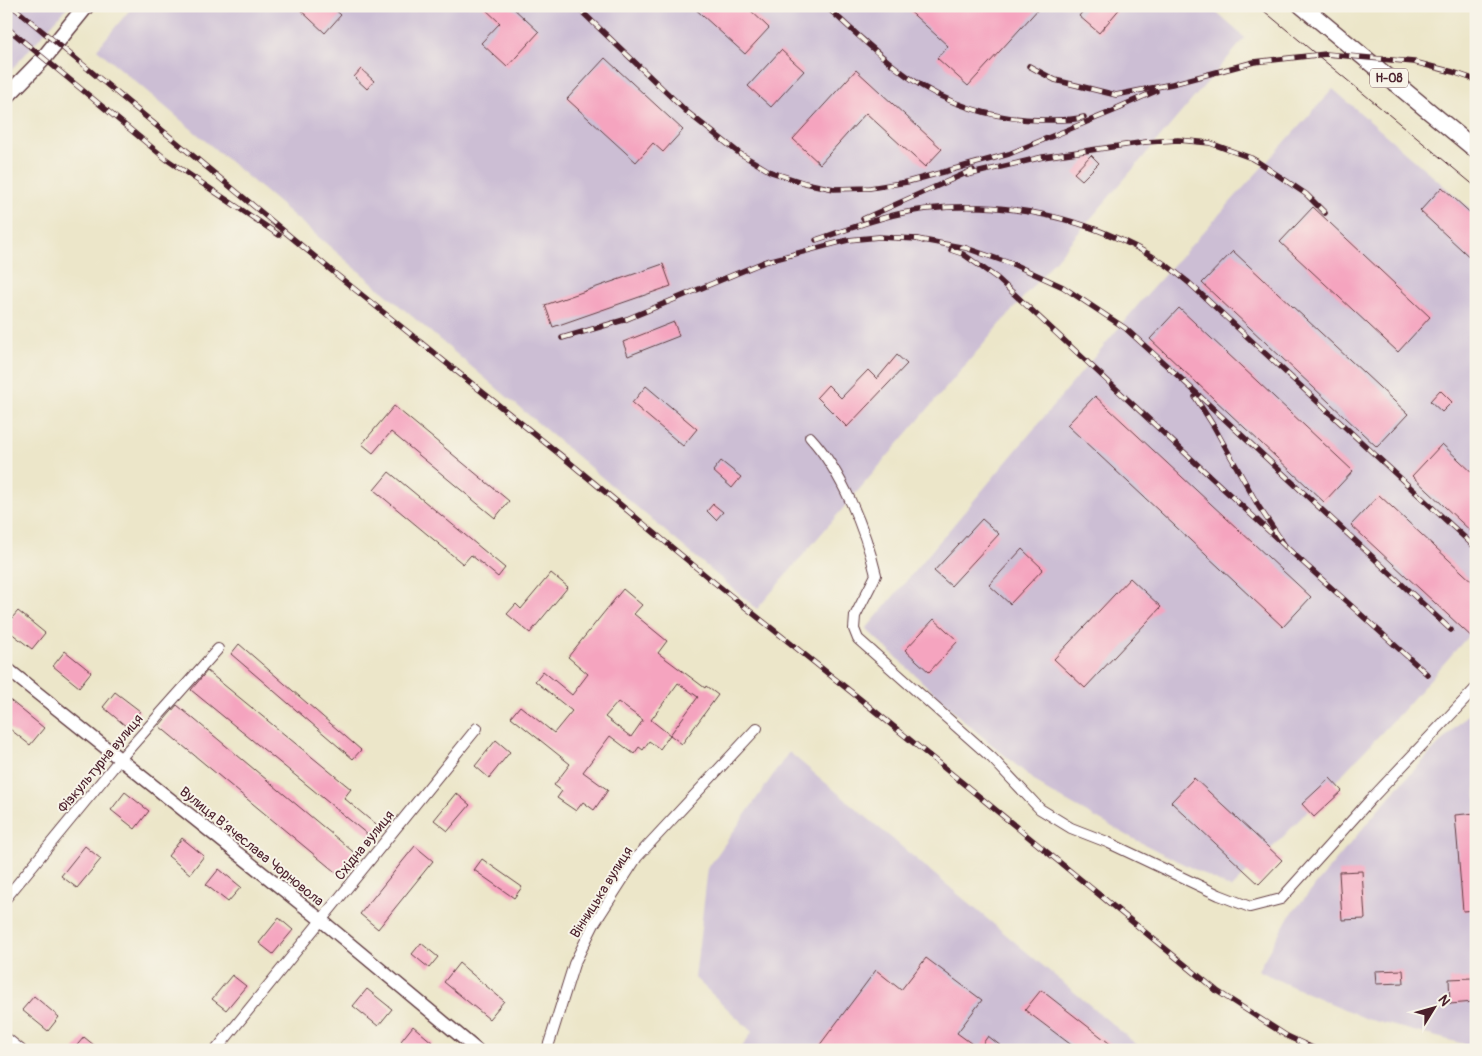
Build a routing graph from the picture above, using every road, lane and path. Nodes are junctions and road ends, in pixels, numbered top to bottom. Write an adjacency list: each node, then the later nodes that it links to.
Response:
1 (86, 6): 3 (main road)
2 (1302, 6): 4 (main road, Н-08)
3 (6, 97)
4 (1476, 150)
5 (810, 437): 8 (street)
6 (218, 648): 11 (street, Фізкультурна вулиця)
7 (6, 668): 11 (street, Вулиця Вʼячеслава Чорновола)
8 (1476, 688)
9 (477, 728): 13 (street, Східна вулиця)
10 (757, 728): 18 (street, Вінницька вулиця)
11 (120, 759): 12 (street, Фізкультурна вулиця); 13 (street, Вулиця Вʼячеслава Чорновола)
12 (6, 898)
13 (321, 920): 16 (street, Східна вулиця); 17 (street, Вулиця Вʼячеслава Чорновола)
14 (6, 1038): 15 (street)
15 (21, 1050)
16 (216, 1050)
17 (477, 1050)
18 (547, 1050)

